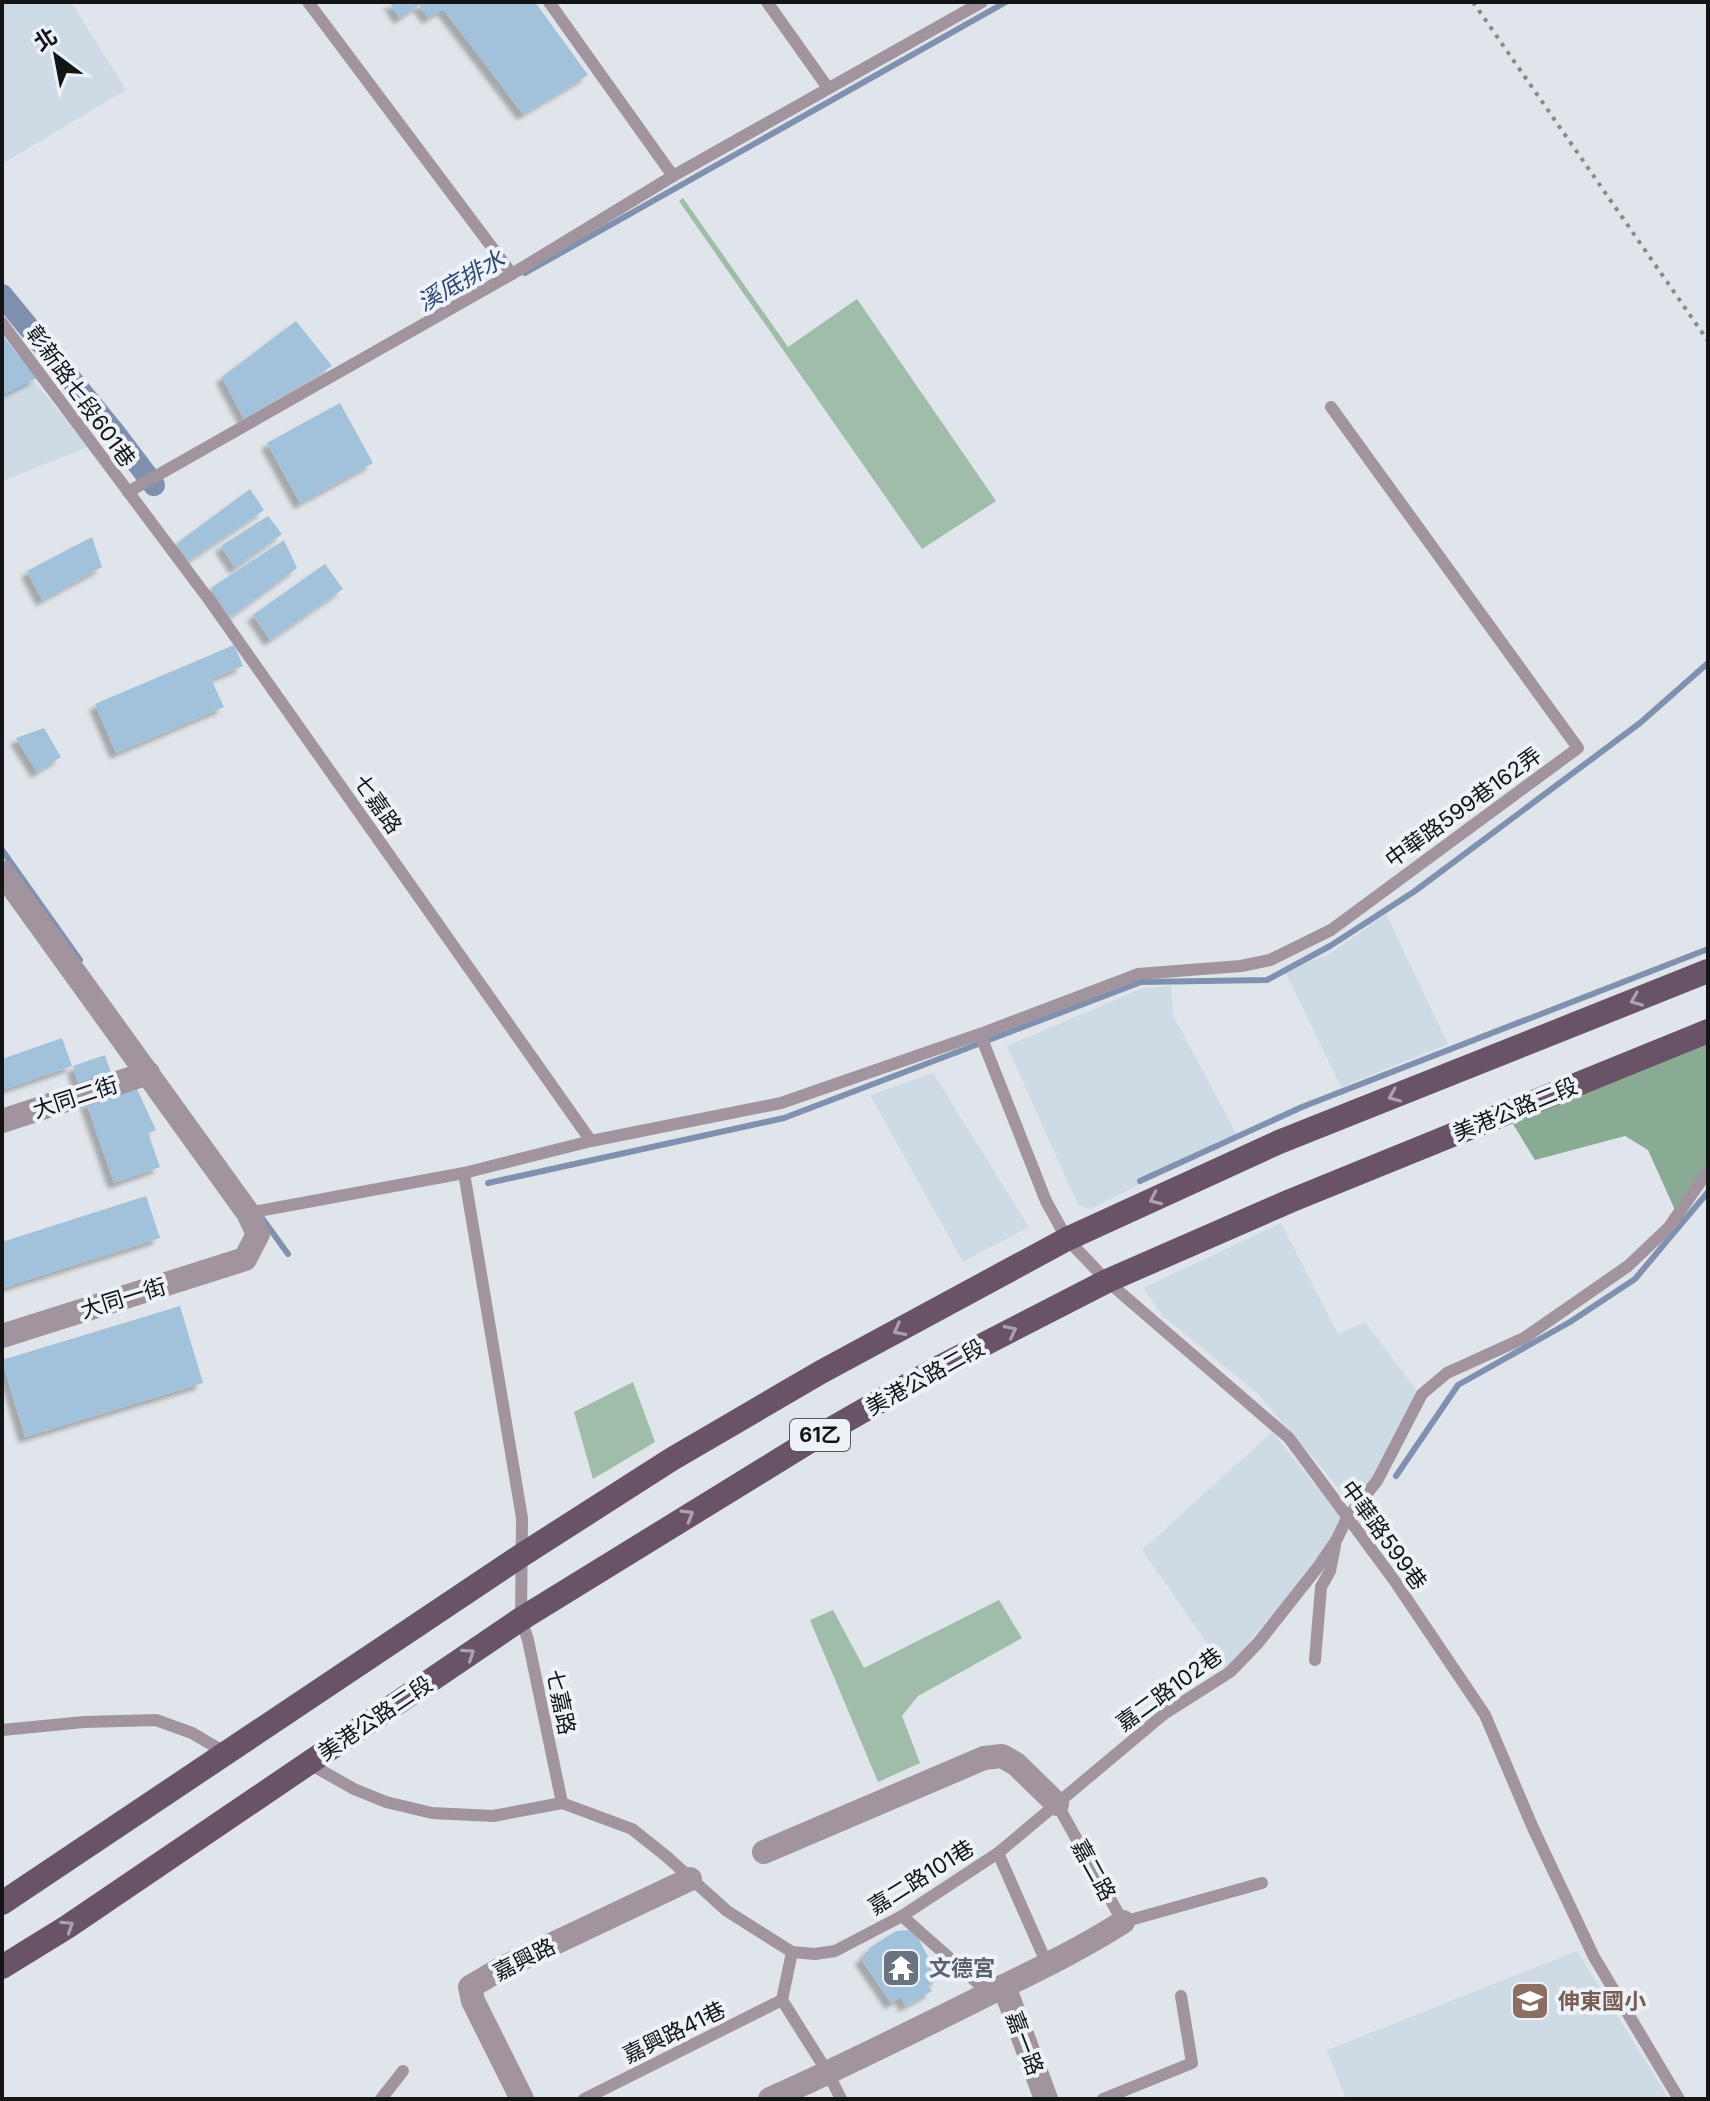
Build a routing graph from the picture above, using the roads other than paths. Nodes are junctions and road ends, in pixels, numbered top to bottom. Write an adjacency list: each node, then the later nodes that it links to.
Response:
1 (308, 2): 7 (lane)
2 (549, 2): 6 (lane)
3 (767, 2): 5 (lane)
4 (982, 2): 5 (lane)
5 (828, 88): 6 (lane)
6 (673, 176): 7 (lane)
7 (512, 274): 10 (lane)
8 (2, 323): 10 (lane, 彰新路七段601巷)
9 (1331, 407): 14 (lane, 中華路599巷162弄)
10 (128, 492): 17 (lane, 七嘉路)
11 (2, 872): 15 (street)
12 (1708, 971): 21 (main road, 61乙, one-way to 21)
13 (1708, 1031): 22 (main road, 美港公路二段 / 61乙)
14 (980, 1034): 17 (lane); 21 (lane, 中華路599巷)
15 (148, 1073): 16 (street, 大同二街); 20 (street)
16 (2, 1121)
17 (591, 1141): 19 (lane)
18 (1708, 1171): 24 (lane, 嘉二路102巷)
19 (464, 1173): 20 (lane); 26 (lane, 七嘉路)
20 (248, 1213): 23 (street, 大同一街)
21 (1067, 1239): 22 (lane, 中華路599巷); 26 (main road, 61乙, one-way to 26)
22 (1107, 1281): 24 (lane, 中華路599巷); 27 (main road, 美港公路二段 / 61乙, one-way to 22)
23 (2, 1336)
24 (1347, 1518): 25 (lane, 嘉二路102巷); 56 (lane, 中華路599巷)
25 (1337, 1539): 28 (lane); 33 (lane, 嘉二路102巷)
26 (522, 1555): 27 (lane, 七嘉路); 30 (main road, 61乙)
27 (521, 1619): 31 (main road, 美港公路二段 / 61乙, one-way to 27); 32 (lane, 七嘉路)
28 (1315, 1660)
29 (2, 1730): 30 (lane)
30 (226, 1753): 38 (main road, 61乙)
31 (308, 1763): 32 (lane); 43 (main road, 美港公路二段 / 61乙, one-way to 31)
32 (562, 1803): 36 (lane)
33 (1057, 1804): 34 (street, 嘉二路); 35 (lane, 嘉二路101巷); 40 (lane, 嘉二路)
34 (764, 1852)
35 (998, 1853): 39 (lane, 嘉二路101巷); 42 (lane)
36 (690, 1879): 41 (lane); 50 (street, 嘉興路)
37 (1262, 1883): 40 (lane)
38 (2, 1903)
39 (902, 1916): 41 (lane, 嘉二路101巷); 44 (lane)
40 (1123, 1922): 42 (street, 嘉二路)
41 (792, 1952): 46 (lane)
42 (1047, 1964): 44 (street, 嘉二路)
43 (2, 1967)
44 (996, 1990): 48 (street, 嘉二路); 54 (street, 嘉一路)
45 (1181, 1996): 55 (lane)
46 (782, 2000): 48 (lane); 51 (lane, 嘉興路41巷)
47 (403, 2071): 49 (lane)
48 (828, 2073): 52 (street, 嘉二路); 53 (lane)
49 (381, 2099)
50 (522, 2099)
51 (584, 2099)
52 (770, 2099)
53 (841, 2099)
54 (1046, 2099)
55 (1103, 2099)
56 (1679, 2099)

